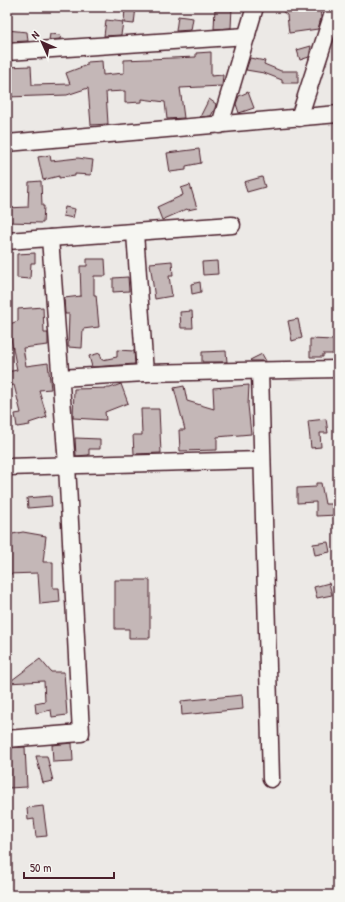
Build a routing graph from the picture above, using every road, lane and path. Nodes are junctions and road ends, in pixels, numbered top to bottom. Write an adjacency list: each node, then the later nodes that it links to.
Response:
1 (256, 7): 4 (street)
2 (335, 7): 3 (street)
3 (334, 26): 7 (street)
4 (247, 36): 5 (street); 8 (street)
5 (7, 52)
6 (338, 114): 7 (street)
7 (299, 118): 8 (street)
8 (220, 125): 9 (street)
9 (7, 143)
10 (232, 225): 11 (street)
11 (135, 233): 12 (street); 16 (street)
12 (50, 238): 13 (street); 17 (street)
13 (7, 242)
14 (338, 369): 15 (street)
15 (260, 371): 16 (street); 18 (street)
16 (145, 373): 17 (street)
17 (60, 378): 19 (street)
18 (262, 460): 19 (street); 22 (street)
19 (67, 464): 20 (street); 21 (street)
20 (7, 467)
21 (7, 739)
22 (271, 780)

